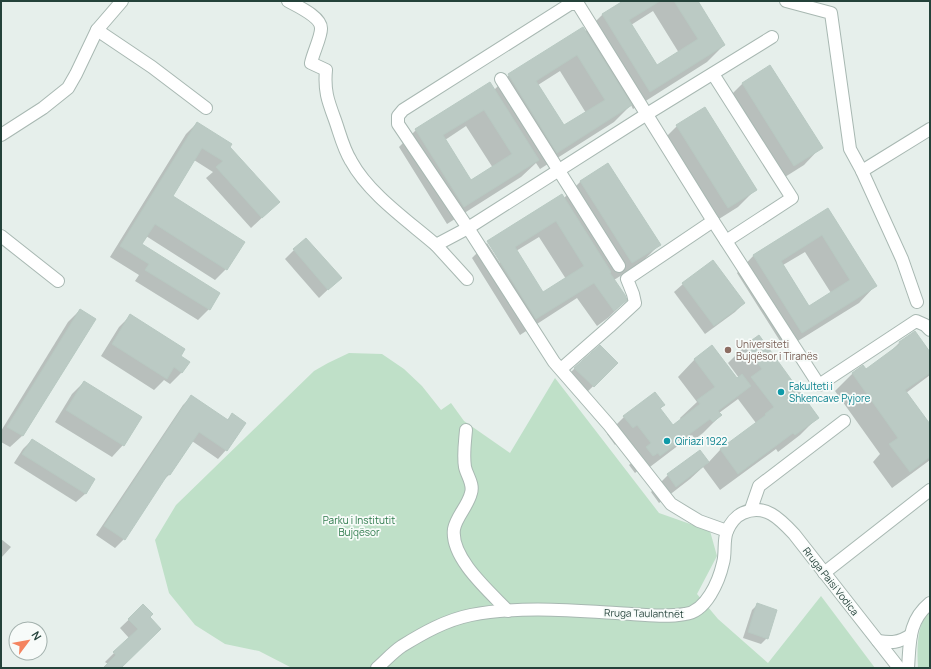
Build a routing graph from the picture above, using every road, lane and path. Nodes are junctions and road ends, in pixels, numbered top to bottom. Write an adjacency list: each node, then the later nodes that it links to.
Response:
1 (122, 1): 4 (street)
2 (288, 1): 18 (street)
3 (786, 1): 13 (street)
4 (97, 30): 8 (street); 11 (street)
5 (772, 38): 6 (street)
6 (713, 74): 9 (street); 17 (street)
7 (501, 80): 12 (street)
8 (206, 108)
9 (647, 114): 12 (street); 14 (street); 15 (street)
10 (930, 129): 13 (street)
11 (1, 135)
12 (558, 170): 15 (street); 19 (street)
13 (862, 171): 22 (street)
14 (714, 221): 17 (street); 24 (street)
15 (468, 228): 18 (street); 24 (street)
16 (1, 236): 21 (street)
17 (726, 241): 23 (street)
18 (436, 245): 20 (street)
19 (619, 266)
20 (467, 279)
21 (58, 281)
22 (917, 302)
23 (930, 330)
24 (560, 369): 29 (street)
25 (844, 421): 28 (street)
26 (466, 430): 32 (street)
27 (930, 490): 30 (street)
28 (751, 509): 29 (street); 30 (street, Rruga Paisi Vodica)
29 (727, 531): 32 (street, Rruga Taulantnët)
30 (824, 573): 34 (street, Rruga Paisi Vodica)
31 (930, 603): 33 (street)
32 (508, 611): 35 (street, Rruga Taulantnët)
33 (911, 635): 34 (street); 37 (street)
34 (878, 641): 36 (street, Rruga Paisi Vodica)
35 (377, 668)
36 (899, 668)
37 (908, 668)

